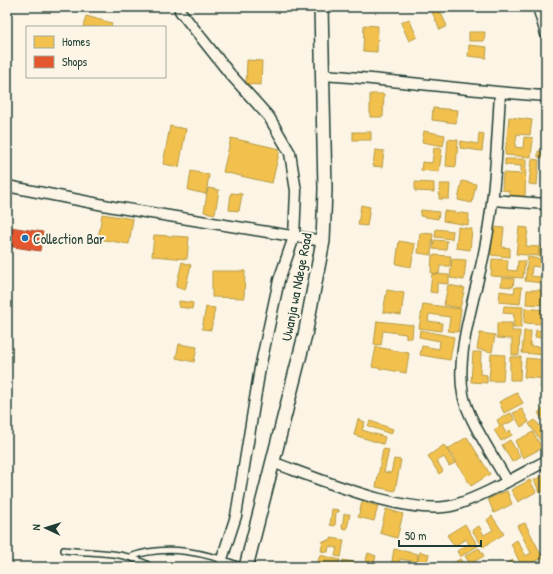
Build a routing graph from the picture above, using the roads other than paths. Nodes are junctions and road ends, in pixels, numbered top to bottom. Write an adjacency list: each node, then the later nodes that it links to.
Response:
1 (321, 7): 5 (main road, Uwanja wa Ndege Road)
2 (538, 7): 4 (street)
3 (180, 11): 11 (street)
4 (546, 34)
5 (323, 75): 6 (street); 12 (main road, Uwanja wa Ndege Road)
6 (500, 93): 7 (street); 9 (street)
7 (546, 96)
8 (7, 186): 11 (street)
9 (493, 200): 10 (street); 15 (street)
10 (546, 204)
11 (294, 237): 12 (street); 18 (street)
12 (323, 241): 14 (main road, Uwanja wa Ndege Road)
13 (546, 461): 15 (street)
14 (272, 462): 15 (street); 20 (main road, Uwanja wa Ndege Road)
15 (507, 481)
16 (64, 550): 17 (lane)
17 (130, 557): 18 (lane); 19 (lane)
18 (222, 559): 20 (lane)
19 (151, 567)
20 (244, 567)

